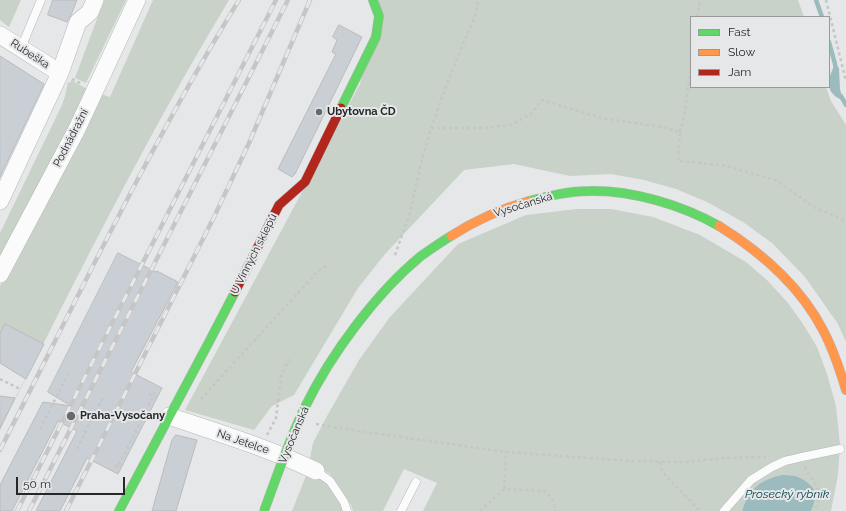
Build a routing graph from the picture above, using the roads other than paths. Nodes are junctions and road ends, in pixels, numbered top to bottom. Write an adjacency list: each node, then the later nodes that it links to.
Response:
1 (40, 0): 6 (lane)
2 (95, 0): 7 (street)
3 (137, 0): 9 (street, Podnádražní)
4 (373, 0): 11 (main road, U Vinných sklepů)
5 (0, 35): 6 (street, Rubeška)
6 (21, 48): 7 (street, Rubeška)
7 (60, 73): 8 (street)
8 (0, 201)
9 (0, 274)
10 (846, 390): 16 (main road, Vysočanská, bridge)
11 (169, 416): 13 (street, Na Jetelce); 15 (main road, U Vinných sklepů)
12 (840, 449): 19 (lane)
13 (316, 470): 17 (lane)
14 (416, 482): 18 (lane)
15 (119, 511)
16 (264, 511)
17 (347, 511)
18 (402, 511)
19 (724, 511)

